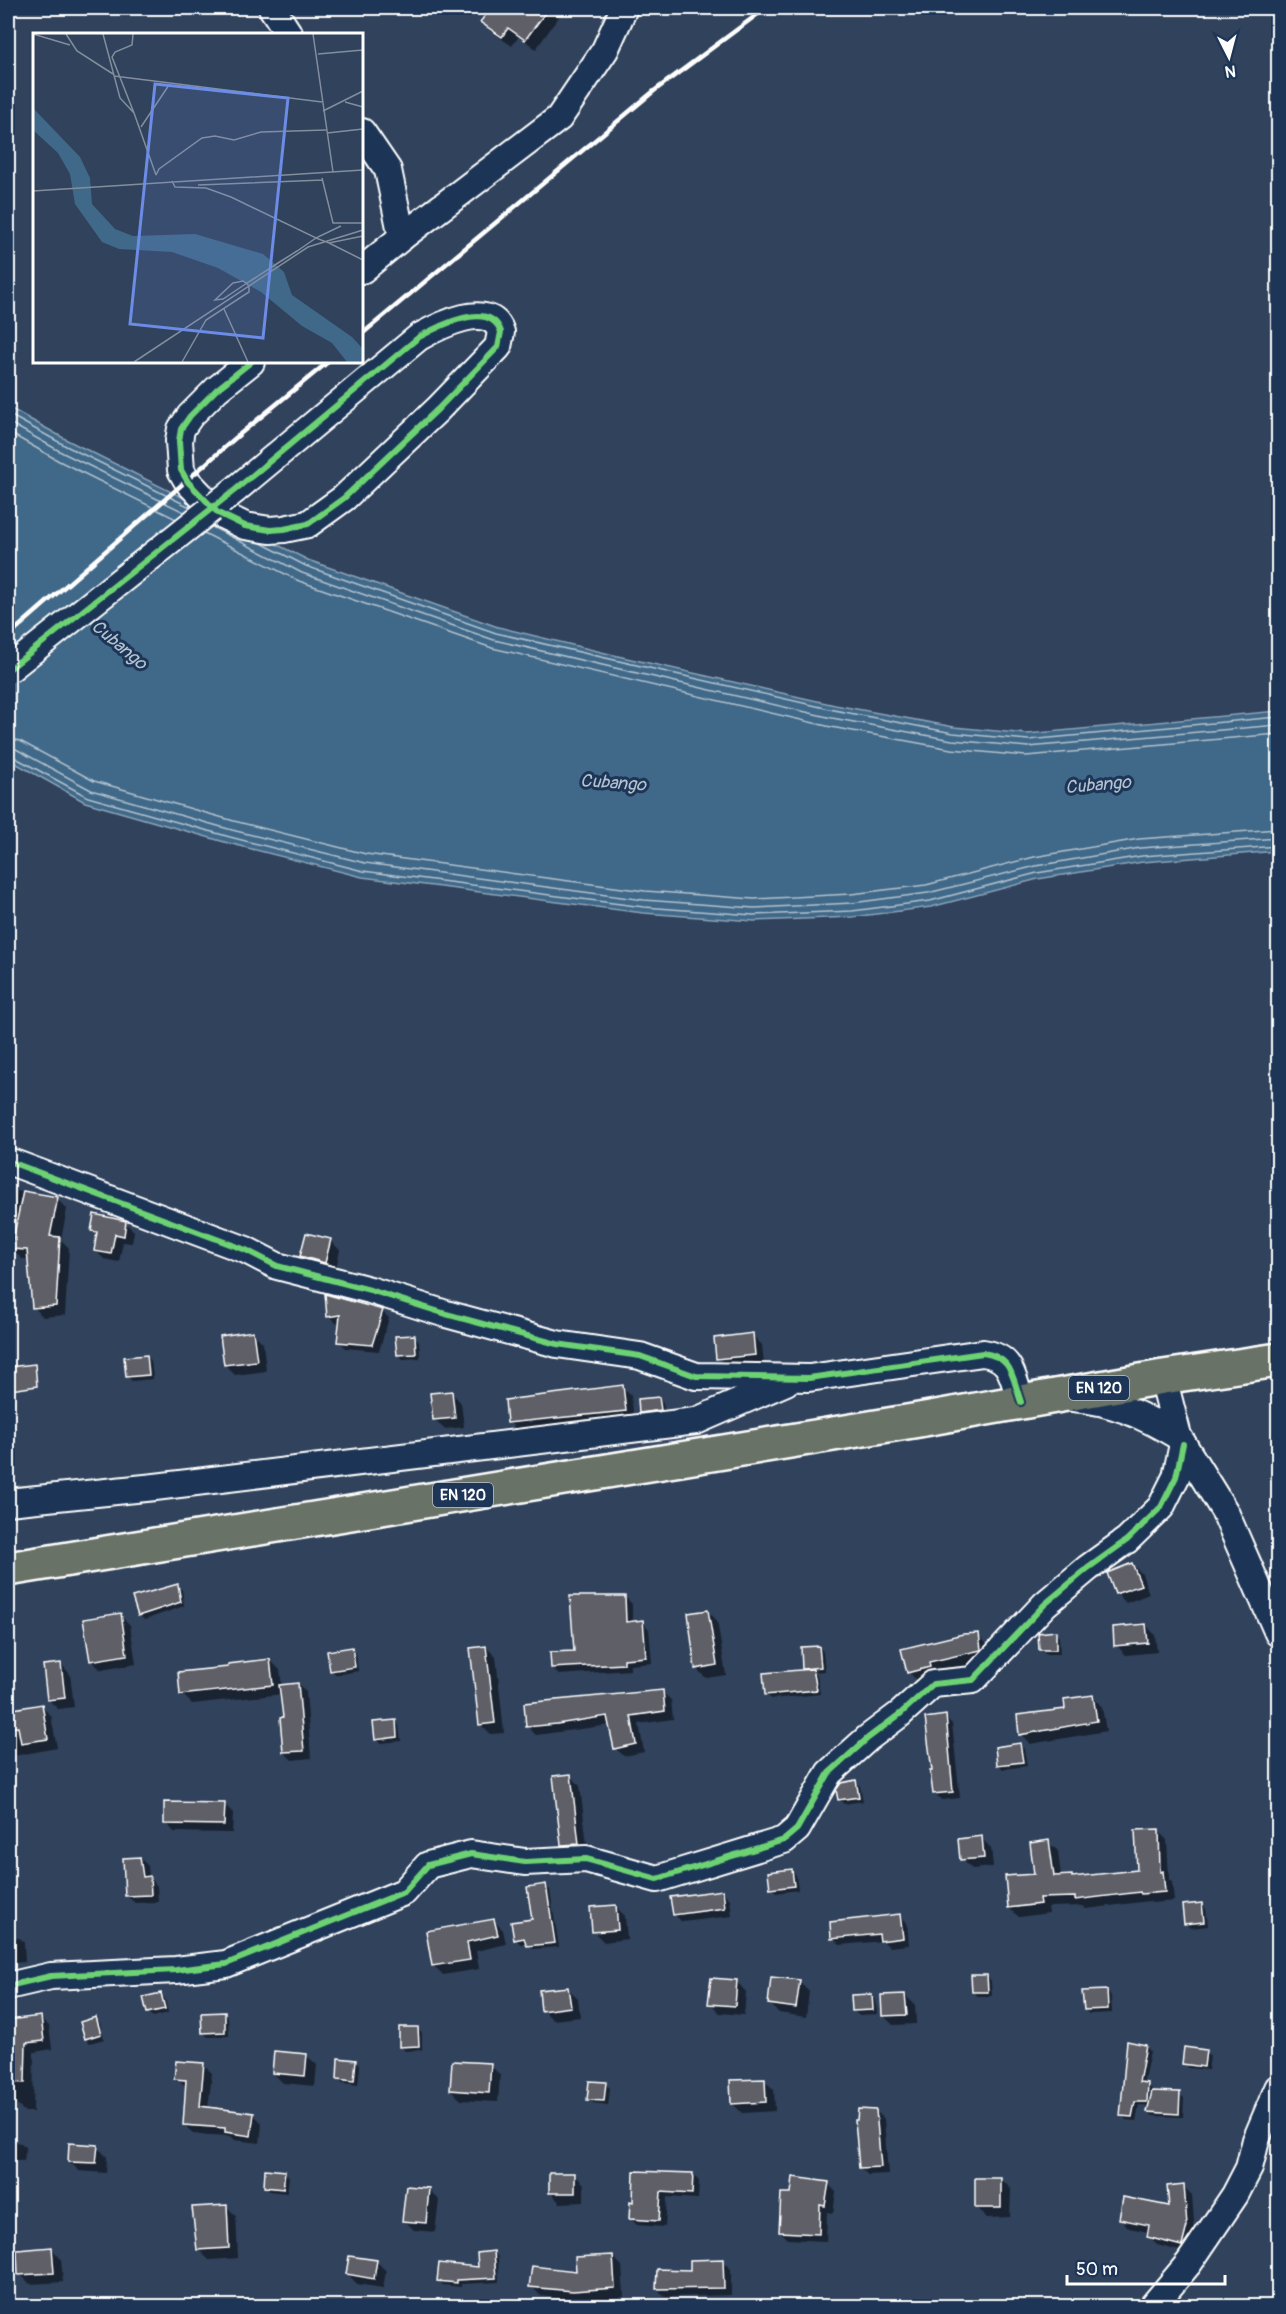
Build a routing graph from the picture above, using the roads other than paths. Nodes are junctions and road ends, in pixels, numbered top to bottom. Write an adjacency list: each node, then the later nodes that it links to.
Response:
1 (272, 8): 3 (street)
2 (624, 8): 5 (street)
3 (289, 33)
4 (363, 133): 5 (street)
5 (402, 237): 6 (street)
6 (363, 269)
7 (250, 363): 8 (street, bridge)
8 (213, 508)
9 (213, 508): 10 (street, bridge)
10 (213, 508)
11 (213, 508): 12 (street, bridge)
12 (8, 670)
13 (8, 1161): 16 (street)
14 (1278, 1360): 15 (main road, EN 120)
15 (1163, 1377): 17 (main road, EN 120); 18 (street)
16 (792, 1379): 17 (street); 19 (street)
17 (1035, 1399): 18 (street); 20 (main road, EN 120)
18 (1181, 1440): 21 (street); 22 (street)
19 (8, 1502)
20 (8, 1569)
21 (1278, 1633)
22 (8, 1986)
23 (1278, 2088): 24 (street)
24 (1153, 2307)

